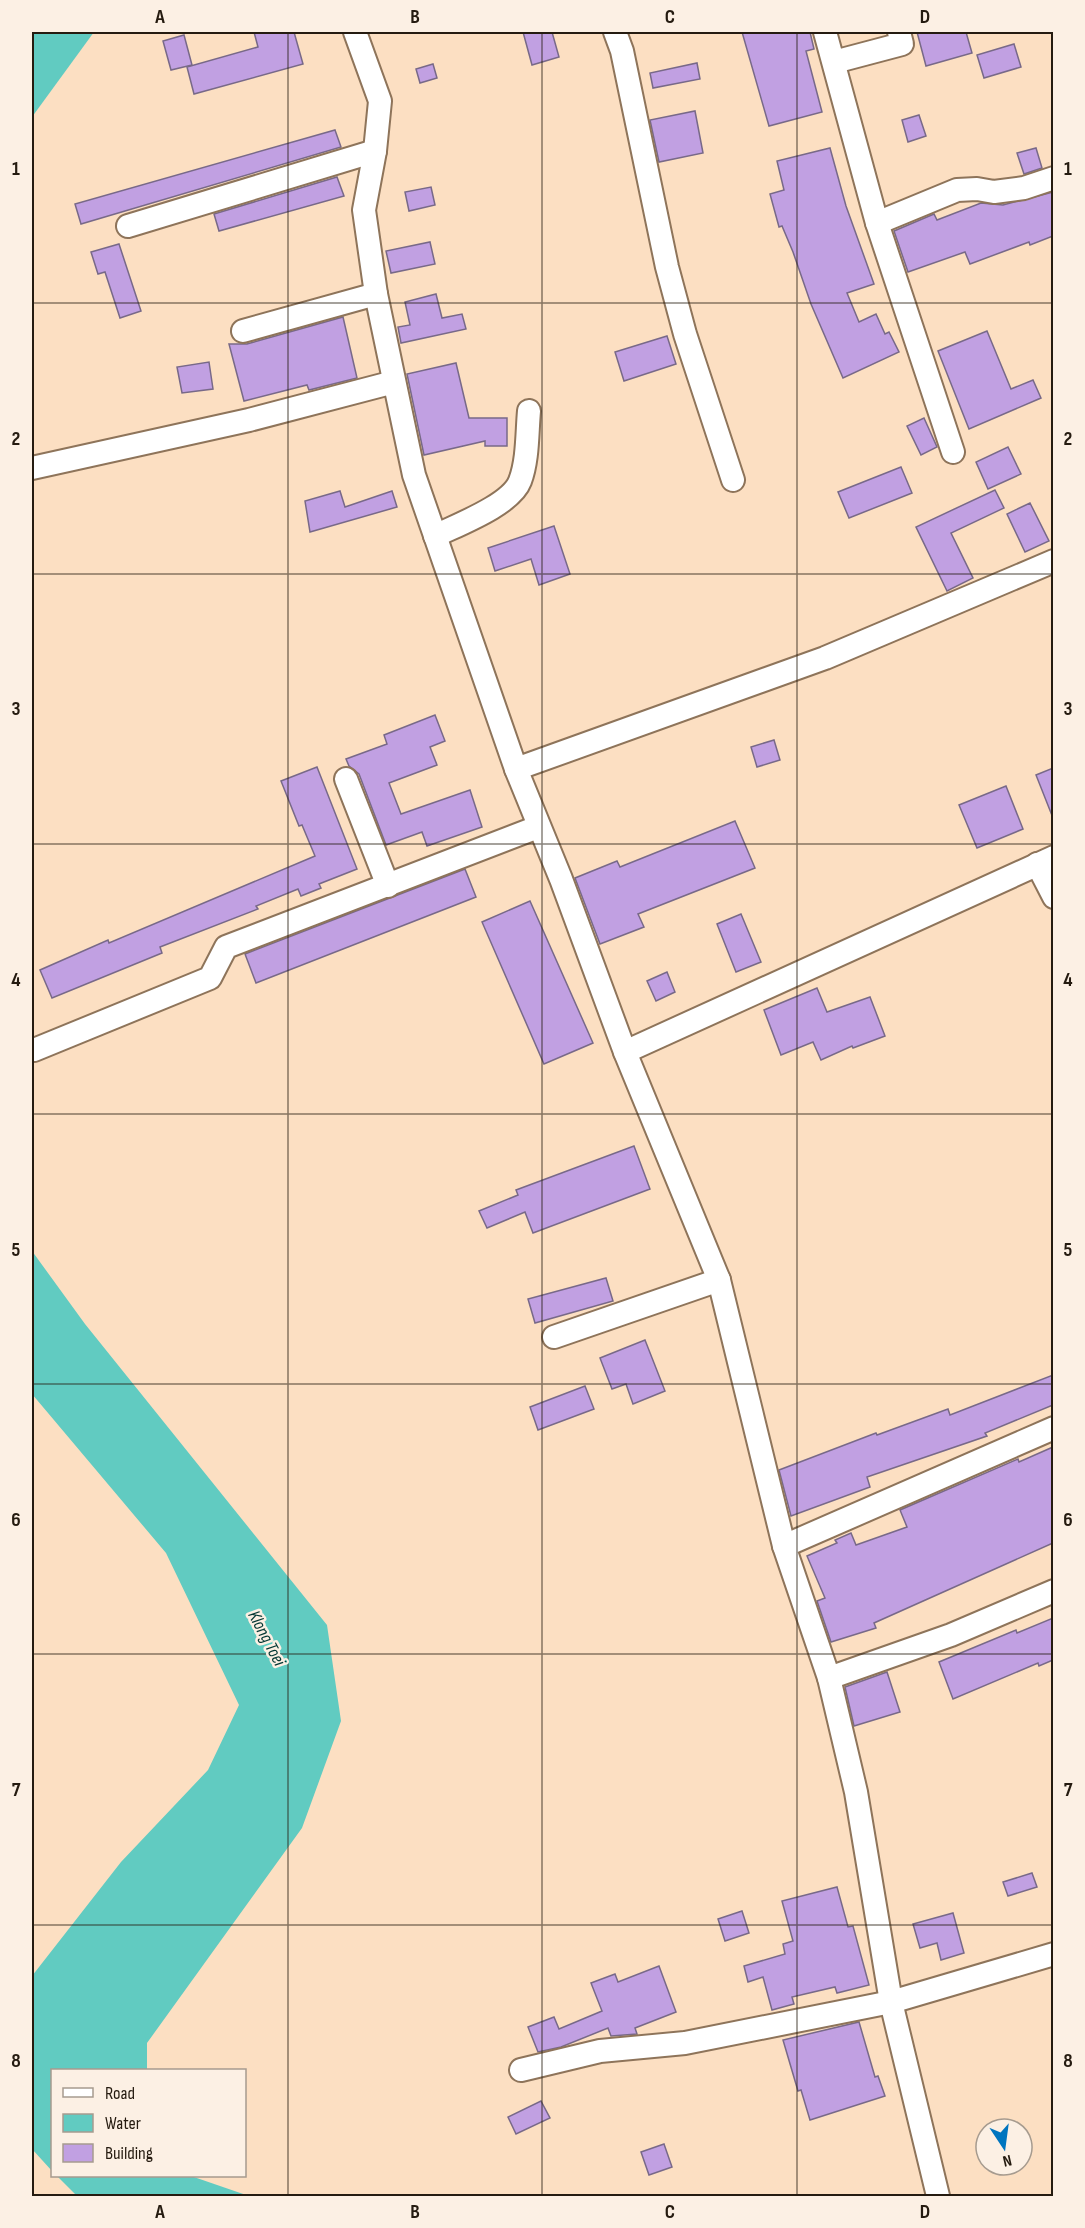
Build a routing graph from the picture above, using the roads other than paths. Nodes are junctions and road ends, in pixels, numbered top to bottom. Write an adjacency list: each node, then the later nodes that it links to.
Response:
1 (355, 32): 6 (street)
2 (615, 32): 16 (street)
3 (825, 32): 5 (street)
4 (899, 32): 5 (street)
5 (834, 62): 8 (street)
6 (375, 151): 9 (street); 10 (street)
7 (1053, 178): 8 (street)
8 (878, 223): 14 (street)
9 (128, 226)
10 (376, 294): 11 (street); 12 (street)
11 (243, 331)
12 (394, 382): 15 (street); 17 (street)
13 (529, 411): 17 (street)
14 (953, 452)
15 (32, 468)
16 (733, 480)
17 (435, 536): 19 (street)
18 (1053, 561): 19 (street)
19 (516, 769): 21 (street)
20 (346, 779): 23 (street)
21 (538, 828): 23 (street); 26 (street)
22 (1045, 861): 24 (street); 26 (street)
23 (388, 886): 25 (street)
24 (1053, 897)
25 (34, 1050)
26 (625, 1052): 27 (street)
27 (719, 1280): 28 (street); 30 (street)
28 (554, 1337)
29 (1053, 1428): 30 (street)
30 (784, 1546): 32 (street)
31 (1053, 1591): 32 (street)
32 (829, 1678): 34 (street)
33 (1053, 1954): 34 (street)
34 (891, 2002): 35 (street); 36 (street)
35 (521, 2070)
36 (938, 2196)

